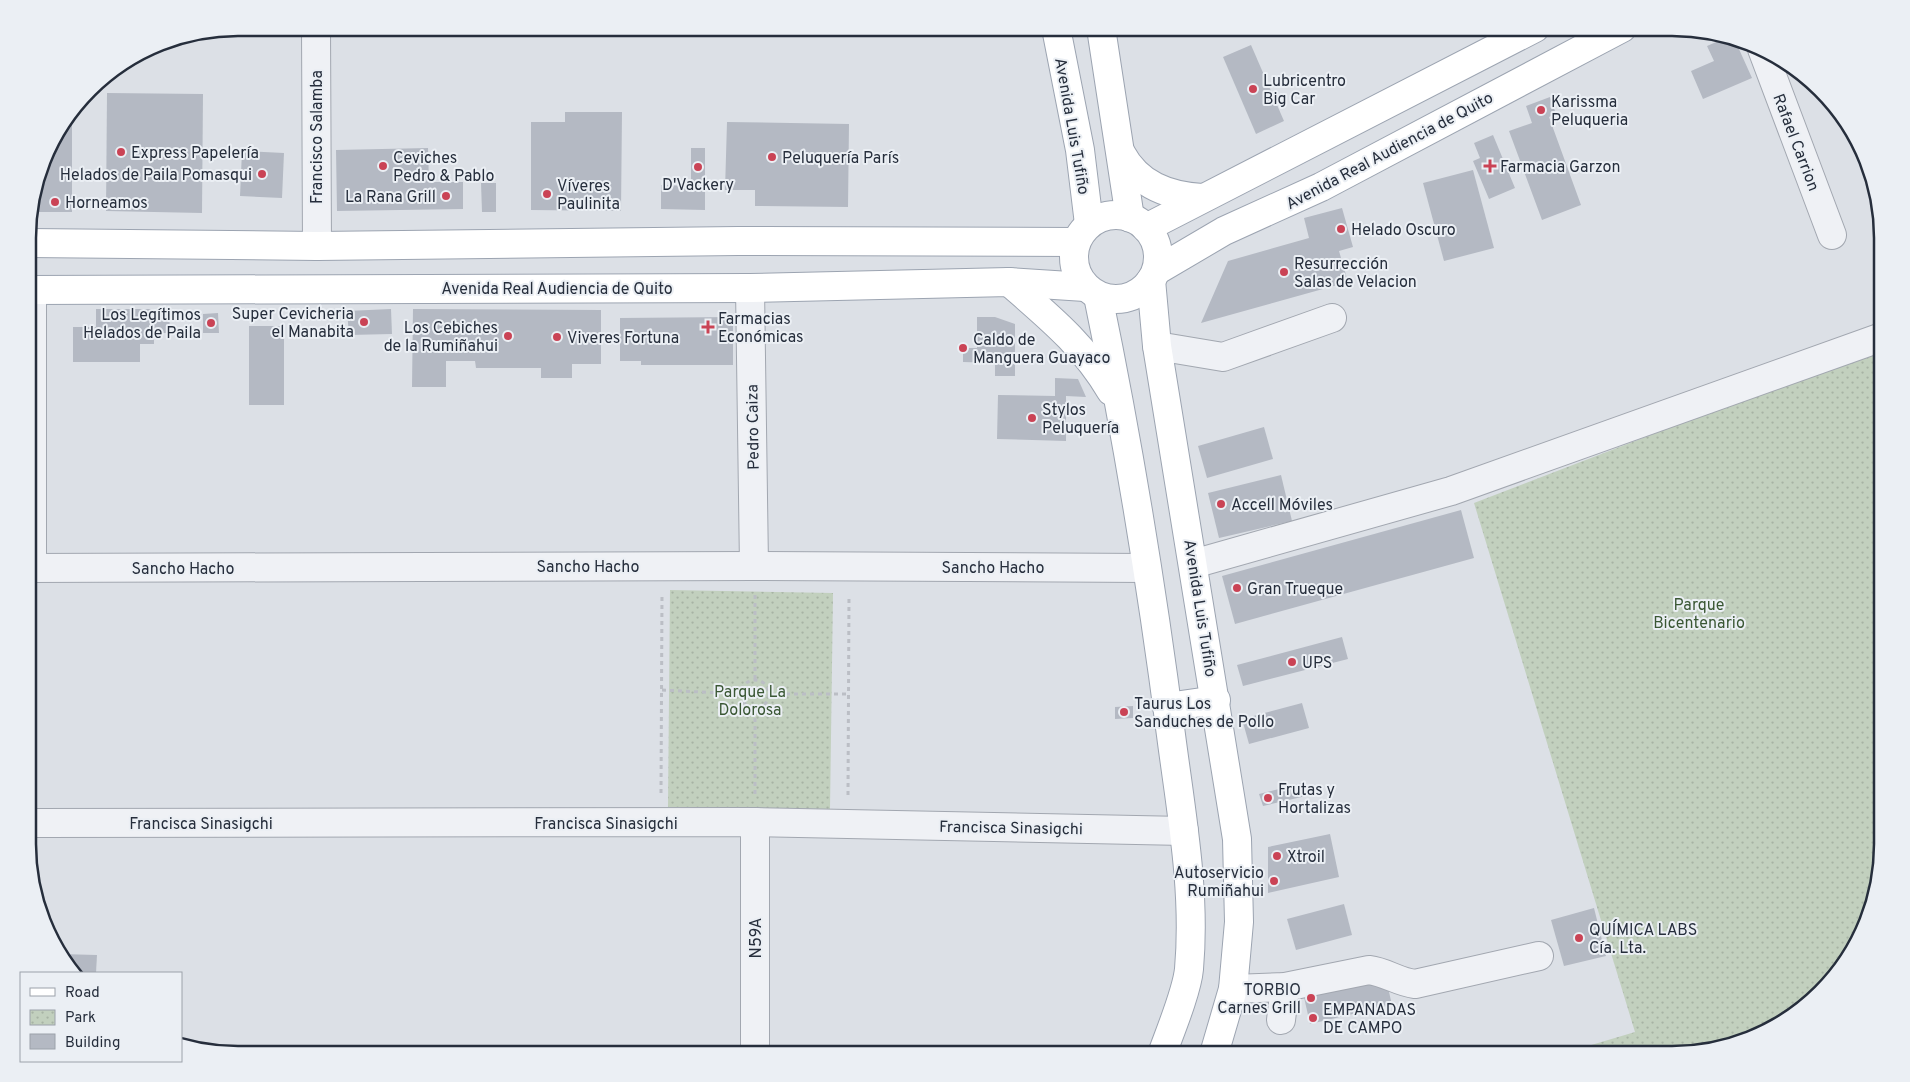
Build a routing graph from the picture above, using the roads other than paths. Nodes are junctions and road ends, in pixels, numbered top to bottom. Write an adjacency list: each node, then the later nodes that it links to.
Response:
1 (316, 36): 13 (street, Francisco Salamba)
2 (1058, 36): 10 (main road, Avenida Luis Tufiño)
3 (1102, 36): 7 (main road)
4 (1519, 36): 8 (main road)
5 (1607, 36): 14 (main road, Avenida Real Audiencia de Quito)
6 (1766, 59): 11 (street, Rafael Carrion)
7 (1120, 151): 8 (main road); 9 (main road)
8 (1202, 198): 9 (main road)
9 (1138, 223): 10 (main road); 14 (main road)
10 (1083, 233): 13 (main road); 18 (main road)
11 (1832, 235)
12 (36, 243): 13 (main road)
13 (317, 246)
14 (1153, 276): 18 (main road); 21 (main road, Avenida Luis Tufiño)
15 (1009, 282): 16 (main road, Avenida Real Audiencia de Quito); 18 (main road, Avenida Real Audiencia de Quito); 22 (main road)
16 (750, 288): 17 (main road, Avenida Real Audiencia de Quito); 24 (street, Pedro Caiza)
17 (36, 290)
18 (1092, 291): 22 (main road)
19 (1332, 318): 21 (street)
20 (1874, 340): 23 (street)
21 (1157, 346): 23 (main road, Avenida Luis Tufiño)
22 (1119, 404): 26 (main road)
23 (1193, 564): 27 (main road, Avenida Luis Tufiño)
24 (754, 566): 25 (street, Sancho Hacho); 26 (street, Sancho Hacho)
25 (36, 568)
26 (1146, 568): 28 (main road)
27 (1216, 700): 28 (main road); 34 (main road, Avenida Luis Tufiño)
28 (1167, 707): 31 (main road)
29 (755, 822): 30 (street, Francisca Sinasigchi); 31 (street, Francisca Sinasigchi); 36 (street, N59A)
30 (36, 823)
31 (1184, 831): 37 (main road)
32 (1538, 956): 33 (street)
33 (1285, 987): 34 (street); 35 (street)
34 (1233, 989): 38 (main road, Avenida Luis Tufiño)
35 (1281, 1020)
36 (755, 1046)
37 (1165, 1046)
38 (1216, 1046)

